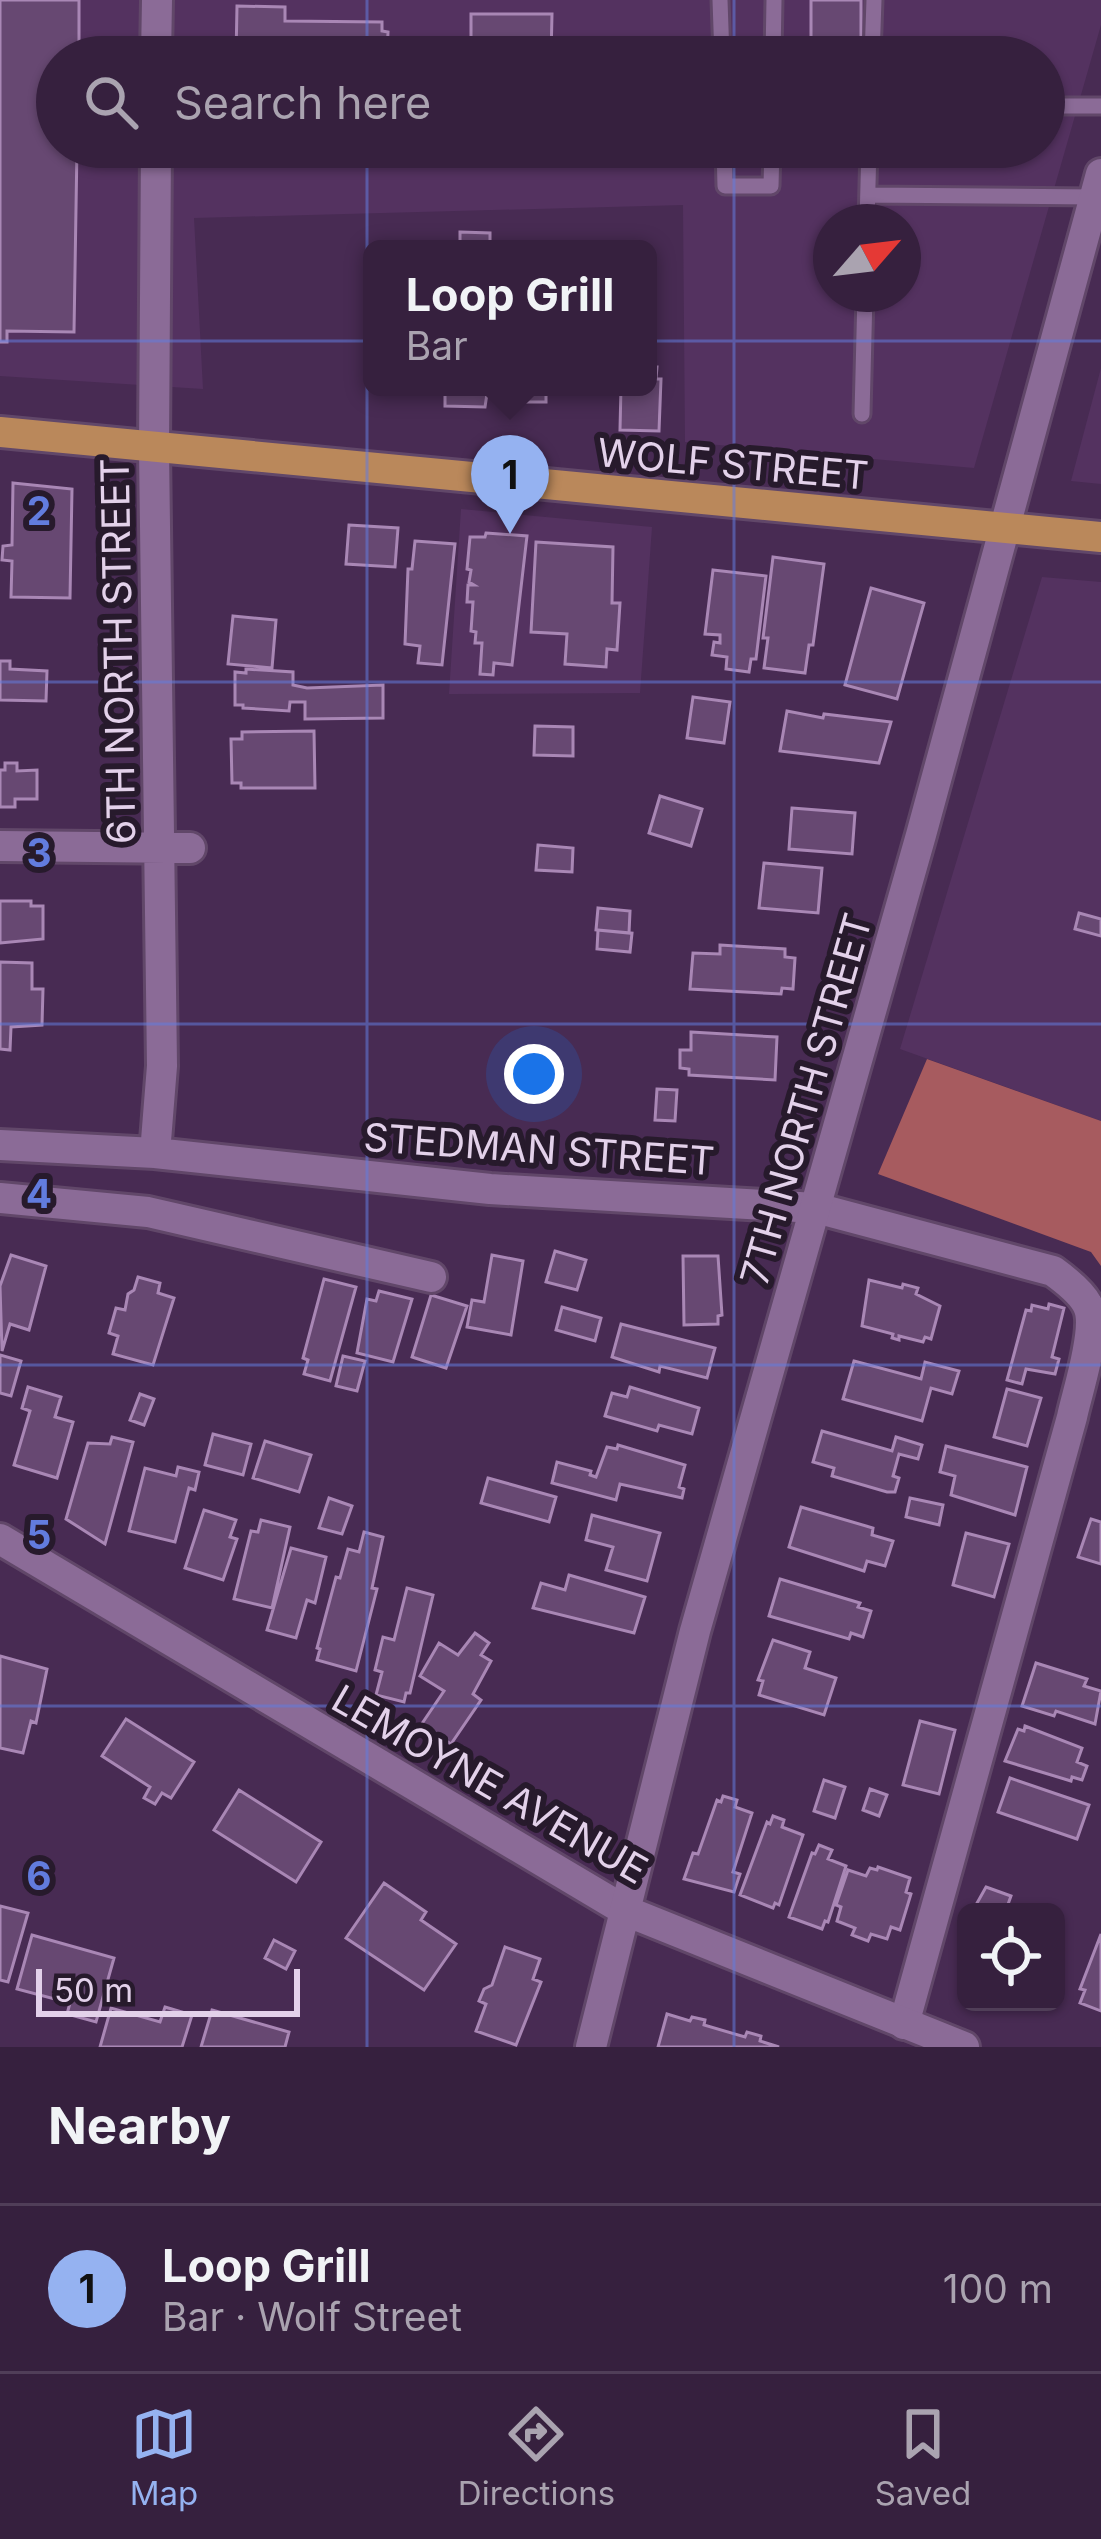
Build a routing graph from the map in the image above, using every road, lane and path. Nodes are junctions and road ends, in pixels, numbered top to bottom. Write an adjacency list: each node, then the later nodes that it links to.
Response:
1 (157, 0): 5 (street)
2 (720, 0): 6 (lane)
3 (774, 0): 7 (lane)
4 (874, 0): 8 (lane)
5 (156, 36)
6 (721, 36)
7 (773, 36)
8 (873, 36)
9 (1065, 106): 10 (lane)
10 (1101, 106)
11 (156, 168): 21 (street, 6TH NORTH STREET)
12 (725, 168): 13 (lane)
13 (771, 168)
14 (869, 168): 16 (lane)
15 (1098, 186): 16 (lane); 22 (street, 7TH NORTH STREET)
16 (868, 195): 17 (lane)
17 (868, 204)
18 (865, 312): 19 (lane)
19 (862, 414)
20 (0, 432): 21 (main road, WOLF STREET)
21 (154, 449): 22 (main road, WOLF STREET); 25 (street, 6TH NORTH STREET)
22 (1005, 529): 23 (main road, WOLF STREET); 29 (street, 7TH NORTH STREET)
23 (1101, 537)
24 (0, 846): 25 (street)
25 (175, 848): 27 (street, 6TH NORTH STREET)
26 (0, 1145): 27 (street, STEDMAN STREET)
27 (154, 1153): 29 (street, STEDMAN STREET)
28 (0, 1198): 30 (street)
29 (816, 1208): 32 (street, 7TH NORTH STREET); 33 (street, STEDMAN STREET)
30 (431, 1277)
31 (0, 1539): 32 (street, LEMOYNE AVENUE)
32 (626, 1911): 33 (street, LEMOYNE AVENUE); 34 (street, 7TH NORTH STREET)
33 (904, 2024): 35 (street, LEMOYNE AVENUE)
34 (591, 2047)
35 (964, 2047)

